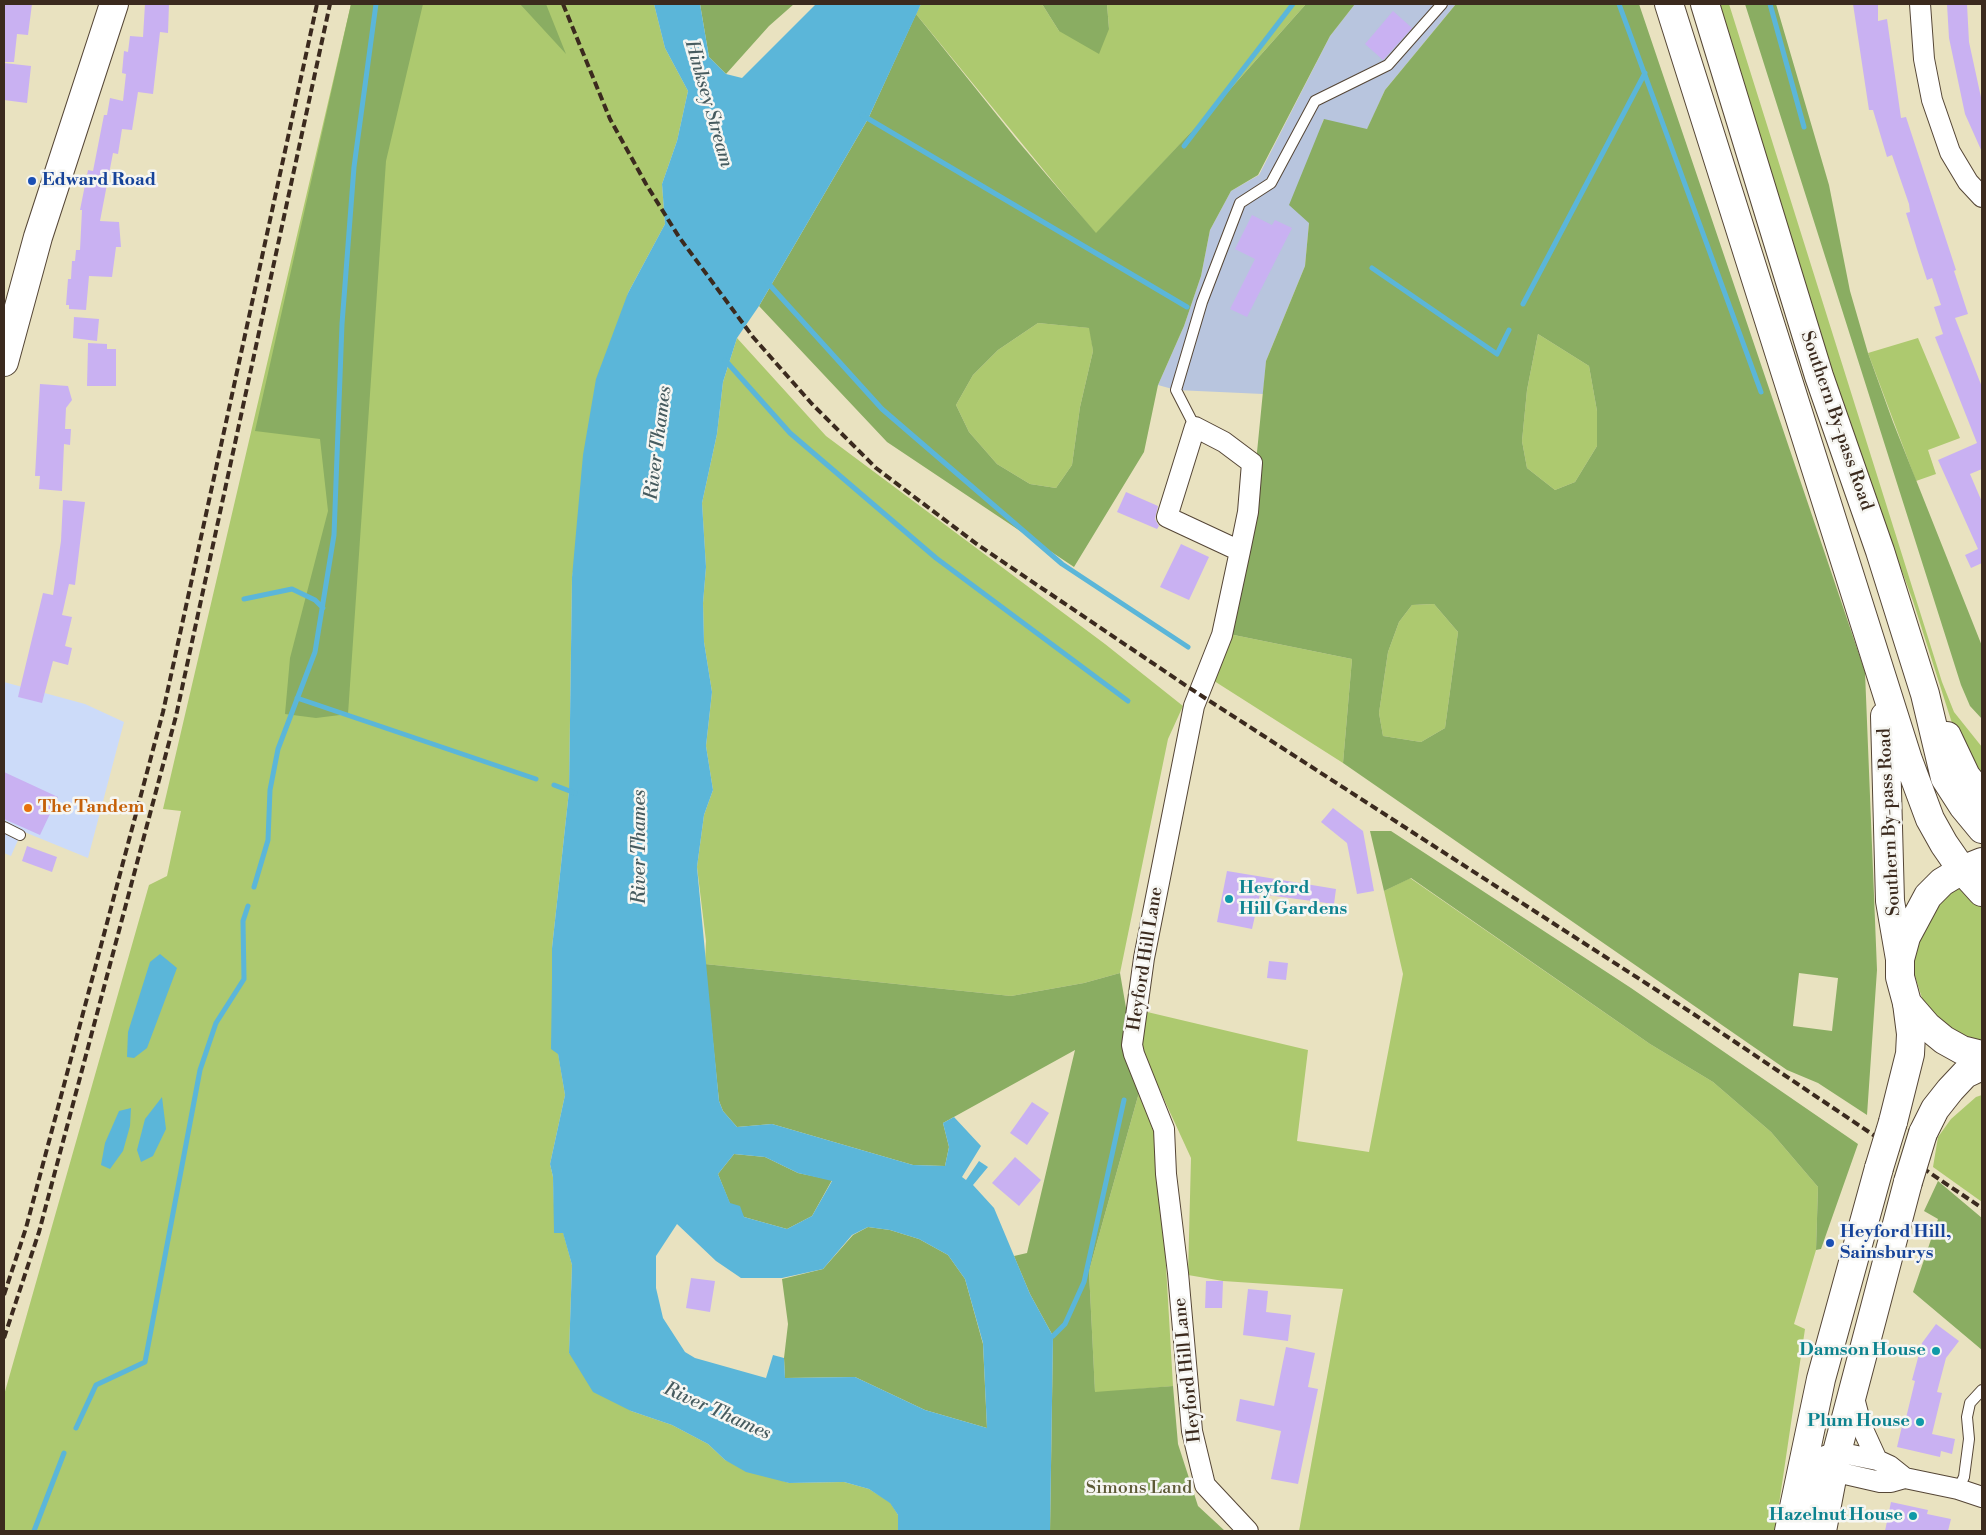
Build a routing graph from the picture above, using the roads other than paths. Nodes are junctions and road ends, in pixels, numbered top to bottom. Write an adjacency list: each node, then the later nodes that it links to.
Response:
1 (114, 4): 7 (main road)
2 (1442, 4): 8 (lane)
3 (1669, 4): 10 (main road, Southern By-pass Road)
4 (1705, 4): 11 (main road, Southern By-pass Road)
5 (1920, 4): 6 (street)
6 (1982, 197)
7 (4, 362)
8 (1195, 427): 9 (street, Heyford Hill Lane); 9 (street)
9 (1240, 551): 29 (street, Heyford Hill Lane)
10 (1884, 684): 16 (main road, Southern By-pass Road); 18 (main road, Southern By-pass Road)
11 (1925, 694): 12 (main road); 14 (main road, Southern By-pass Road)
12 (1982, 796)
13 (4, 827): 15 (lane)
14 (1982, 829)
15 (20, 835)
16 (1972, 866): 17 (main road, Southern By-pass Road); 18 (main road)
17 (1982, 892)
18 (1900, 959): 19 (main road, Southern By-pass Road)
19 (1907, 1004): 20 (main road); 24 (main road, Southern By-pass Road, bridge)
20 (1982, 1055)
21 (1982, 1066): 23 (main road, bridge)
22 (1982, 1390): 27 (lane)
23 (1853, 1391): 24 (main road); 25 (street)
24 (1823, 1458): 25 (street); 26 (street); 30 (main road); 31 (street); 32 (main road)
25 (1877, 1460): 26 (street)
26 (1905, 1478): 27 (street)
27 (1958, 1489): 28 (street)
28 (1982, 1497)
29 (1248, 1531)
30 (1789, 1531)
31 (1804, 1531)
32 (1822, 1531)

